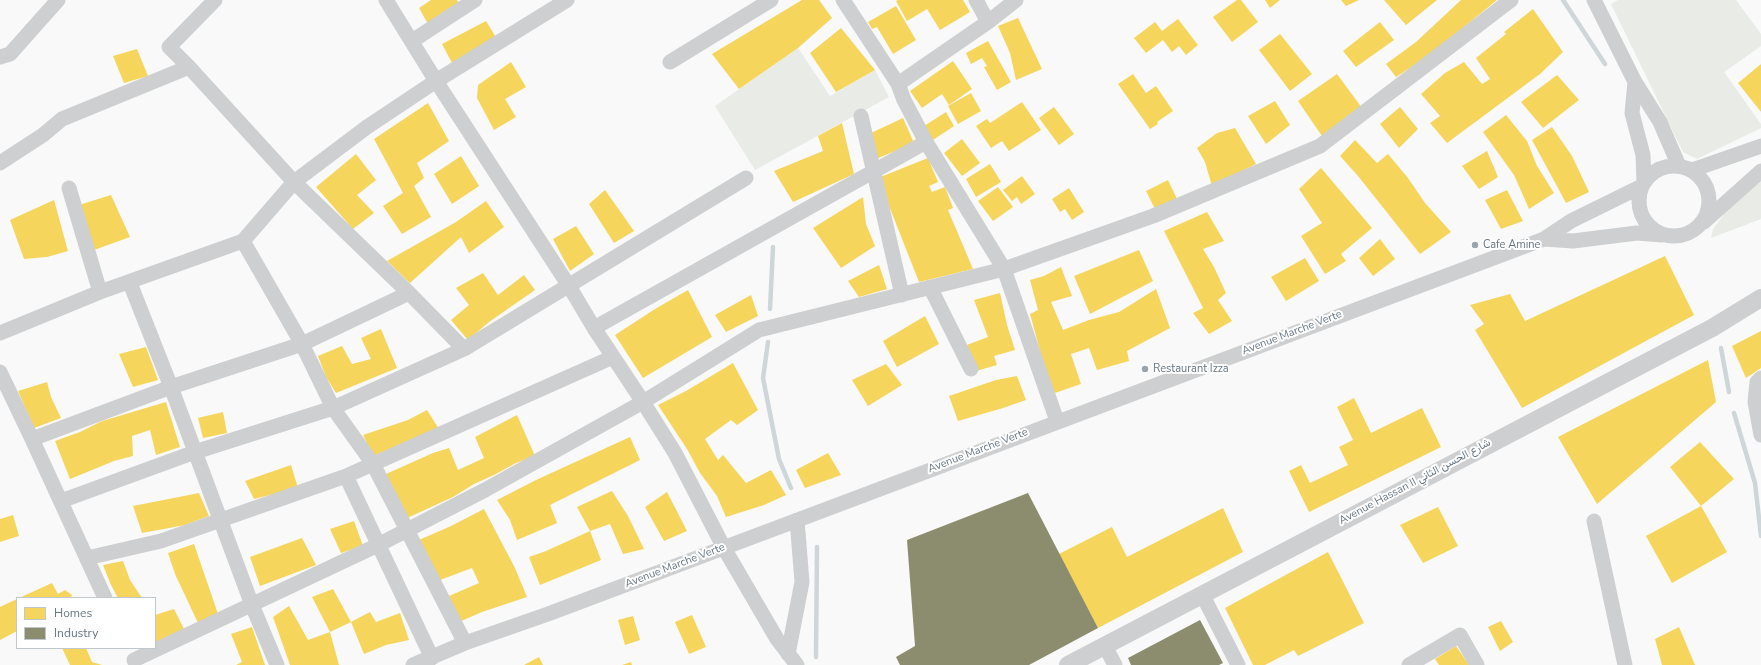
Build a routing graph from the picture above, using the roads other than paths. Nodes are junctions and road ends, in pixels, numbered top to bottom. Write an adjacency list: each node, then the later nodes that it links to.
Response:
1 (58, 0): 14 (street)
2 (215, 0): 16 (street)
3 (386, 0): 13 (street)
4 (475, 0): 13 (street)
5 (567, 0): 17 (street)
6 (771, 0): 15 (street)
7 (843, 0): 19 (street)
8 (976, 0): 12 (street)
9 (1016, 0): 12 (street)
10 (1511, 0): 35 (street)
11 (1594, 0): 18 (street)
12 (988, 22): 19 (street)
13 (412, 41): 17 (street)
14 (0, 57)
15 (670, 62)
16 (189, 67): 23 (street); 28 (street)
17 (436, 81): 28 (street); 37 (street)
18 (1635, 82): 24 (street); 29 (street)
19 (898, 84): 21 (street)
20 (861, 116): 25 (street)
21 (926, 142): 25 (street); 35 (street)
22 (1761, 146): 24 (street)
23 (0, 163)
24 (1685, 168): 29 (street); 31 (street)
25 (875, 171): 41 (street); 43 (street)
26 (1761, 171): 31 (street)
27 (746, 178): 37 (street)
28 (294, 182): 34 (street); 40 (street)
29 (1643, 184): 32 (street); 33 (street, Avenue Marche Verte)
30 (69, 188): 39 (street)
31 (1699, 227): 32 (street)
32 (1662, 235): 33 (street, Avenue Marche Verte)
33 (1544, 239): 54 (street, Avenue Marche Verte)
34 (243, 241): 36 (street); 45 (street)
35 (1004, 269): 38 (street); 54 (street)
36 (130, 282): 39 (street); 51 (street)
37 (569, 286): 43 (street); 46 (street)
38 (930, 287): 41 (street); 48 (street)
39 (100, 292): 44 (street)
40 (409, 292): 45 (street); 46 (street)
41 (902, 294): 52 (street)
42 (1761, 298): 68 (street, Avenue Hassan II شارع الحسن الثاني)
43 (594, 328): 47 (street)
44 (0, 333)
45 (302, 344): 51 (street); 53 (street)
46 (464, 349): 53 (street)
47 (613, 357): 52 (street); 58 (street)
48 (971, 369)
49 (0, 372): 56 (street)
50 (1761, 378): 55 (street)
51 (171, 387): 56 (street); 57 (street)
52 (643, 402): 64 (street); 66 (street)
53 (333, 408): 57 (street); 58 (street)
54 (1056, 421): 62 (street, Avenue Marche Verte)
55 (1761, 435)
56 (32, 439): 60 (street)
57 (195, 452): 60 (street); 61 (street)
58 (372, 464): 59 (street); 64 (street)
59 (346, 476): 61 (street); 65 (street)
60 (61, 501): 67 (street)
61 (220, 520): 67 (street); 70 (street)
62 (797, 520): 66 (street, Avenue Marche Verte); 77 (street)
63 (1594, 521): 85 (street)
64 (407, 531): 65 (street); 71 (street)
65 (378, 545): 70 (street); 76 (street)
66 (724, 548): 71 (street, Avenue Marche Verte); 77 (street)
67 (87, 558): 69 (street)
68 (1202, 594): 72 (street, Avenue Hassan II شارع الحسن الثاني); 82 (street)
69 (105, 597)
70 (252, 604): 73 (street); 78 (street)
71 (465, 643): 76 (street, Avenue Marche Verte)
72 (1105, 646): 80 (street, Avenue Hassan II شارع الحسن الثاني); 81 (street)
73 (156, 647)
74 (152, 649): 75 (street)
75 (132, 658)
76 (432, 658): 79 (street, Avenue Marche Verte)
77 (793, 660)
78 (277, 665)
79 (413, 665)
80 (1068, 665)
81 (1115, 665)
82 (1238, 665)
83 (1409, 665): 84 (street)
84 (1477, 665)
85 (1625, 665)

